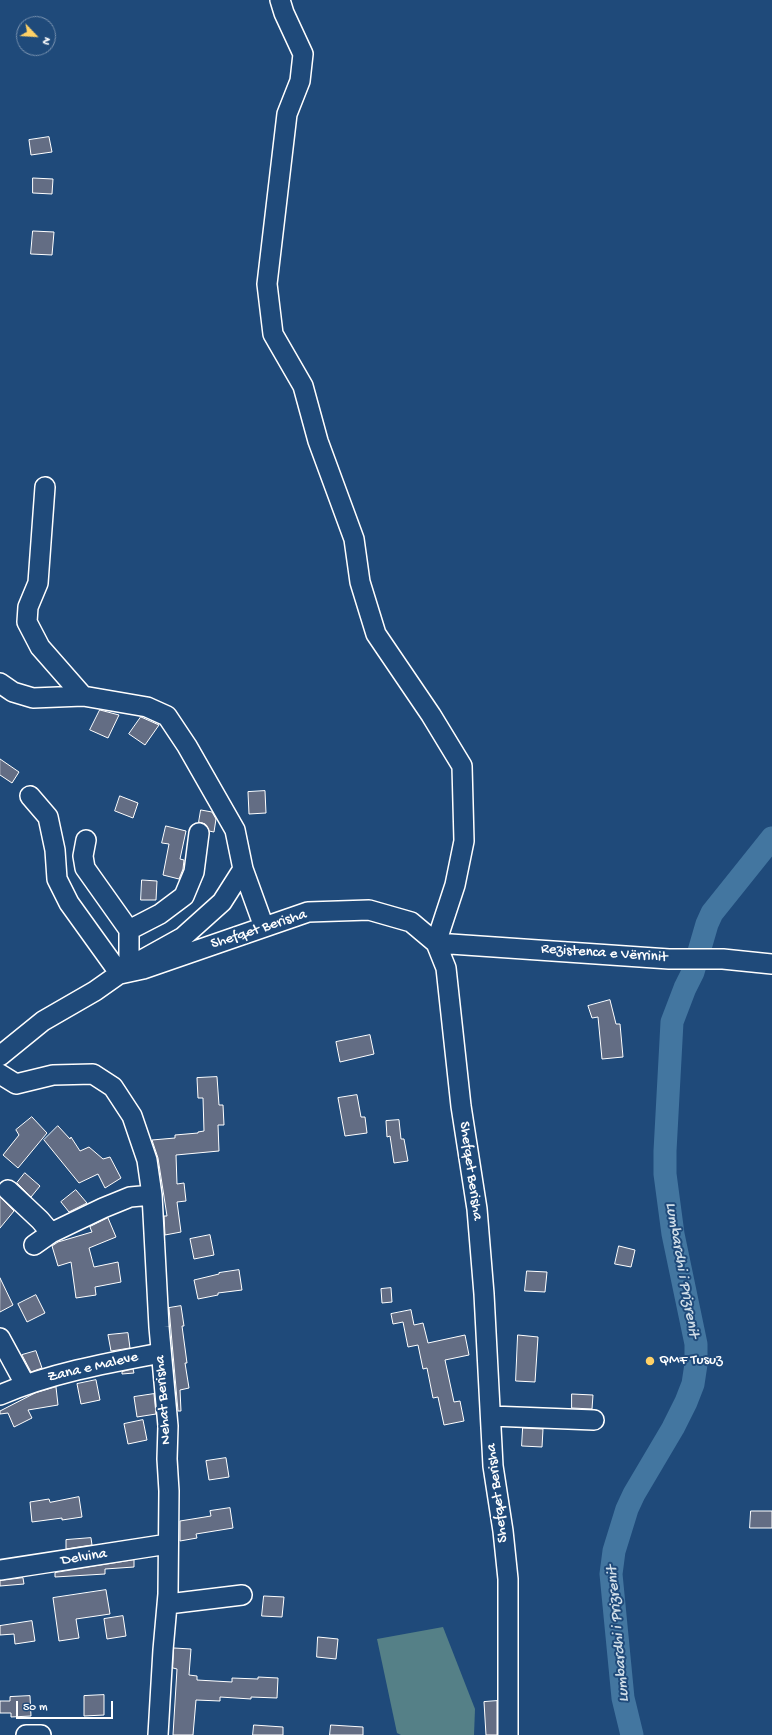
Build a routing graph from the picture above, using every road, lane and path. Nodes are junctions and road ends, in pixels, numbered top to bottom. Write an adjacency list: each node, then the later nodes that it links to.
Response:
1 (280, 0): 11 (street)
2 (45, 487): 4 (street)
3 (0, 683): 4 (street)
4 (83, 696): 8 (street)
5 (30, 796): 13 (street)
6 (198, 833): 10 (street)
7 (86, 840): 10 (street)
8 (243, 868): 9 (street); 13 (street)
9 (264, 928): 11 (street, Shefqet Berisha); 13 (street, Shefqet Berisha)
10 (129, 930): 13 (street)
11 (436, 943): 12 (street, Rezistenca e Vërrinit); 24 (street, Shefqet Berisha)
12 (772, 964)
13 (124, 971): 14 (street)
14 (0, 1056)
15 (0, 1074): 17 (street, Nehat Berisha)
16 (8, 1190): 18 (street)
17 (152, 1195): 18 (street); 21 (street, Nehat Berisha)
18 (51, 1233): 19 (street)
19 (34, 1246)
20 (0, 1338): 22 (street)
21 (161, 1353): 22 (street, Zana e Maleve); 26 (street, Nehat Berisha)
22 (25, 1384): 23 (street, Zana e Maleve)
23 (0, 1395)
24 (491, 1416): 25 (street); 33 (street, Shefqet Berisha)
25 (594, 1420)
26 (168, 1544): 27 (street, Delvina); 29 (street, Nehat Berisha)
27 (0, 1570)
28 (242, 1595): 29 (street)
29 (168, 1604): 32 (street, Nehat Berisha)
30 (26, 1735): 31 (street)
31 (40, 1735)
32 (158, 1735)
33 (508, 1735)

